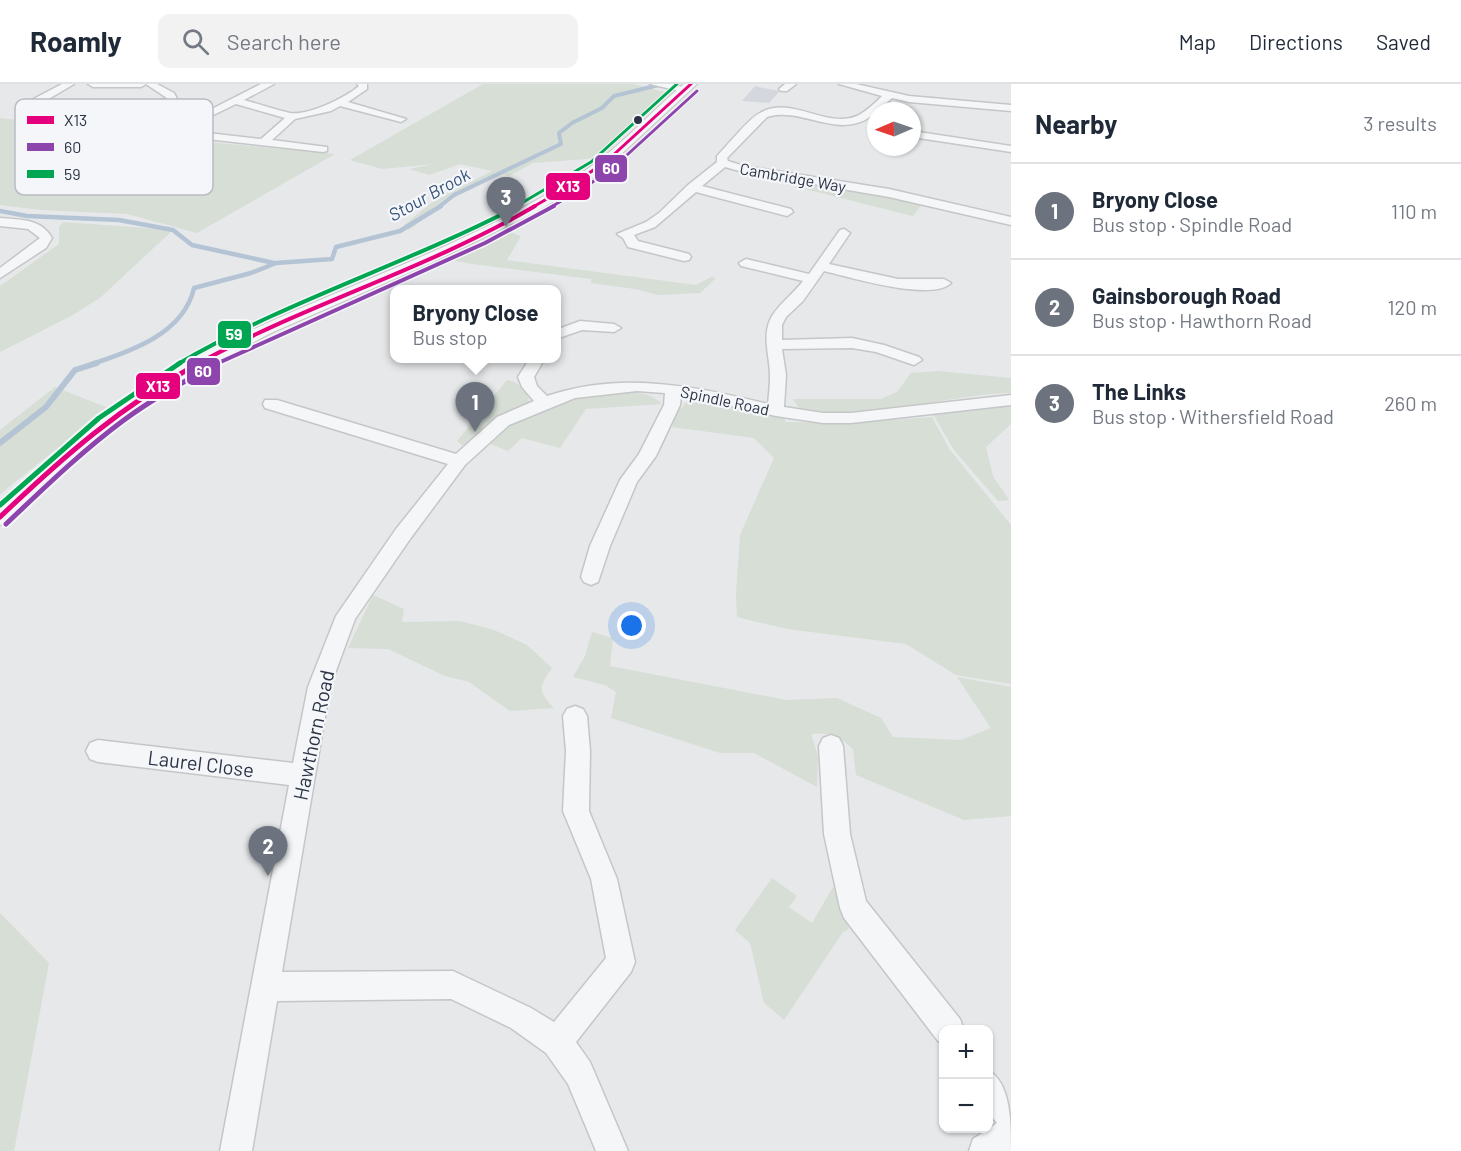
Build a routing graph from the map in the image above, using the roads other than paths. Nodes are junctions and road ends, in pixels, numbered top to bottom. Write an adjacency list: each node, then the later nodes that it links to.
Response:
1 (69, 84): 12 (street)
2 (93, 84): 3 (street)
3 (141, 84)
4 (150, 84): 13 (street)
5 (269, 84): 14 (street)
6 (362, 84): 15 (street)
7 (655, 84): 10 (street)
8 (844, 84): 9 (street)
9 (864, 86): 11 (street)
10 (681, 87): 50 (street)
11 (889, 95): 16 (street); 20 (street)
12 (40, 99)
13 (172, 99)
14 (236, 100): 17 (street); 18 (street)
15 (339, 103): 18 (street); 19 (street)
16 (1011, 108)
17 (213, 111)
18 (292, 117): 24 (street)
19 (401, 119)
20 (847, 121): 21 (street, Cambridge Way); 27 (street, Cambridge Way)
21 (867, 127)
22 (921, 135): 26 (street)
23 (213, 137): 24 (street)
24 (262, 143): 25 (street)
25 (322, 149)
26 (1011, 149)
27 (723, 163): 28 (street); 30 (street, Cambridge Way)
28 (692, 187): 29 (street); 33 (street)
29 (787, 212)
30 (1011, 221)
31 (0, 222): 36 (street)
32 (844, 233): 35 (street)
33 (684, 257)
34 (746, 263): 37 (street)
35 (820, 266): 37 (street); 38 (street)
36 (0, 274)
37 (812, 279): 41 (street)
38 (944, 282)
39 (614, 328): 40 (street)
40 (561, 333)
41 (774, 345): 42 (street); 48 (street)
42 (915, 360)
43 (535, 363): 47 (street)
44 (673, 389): 47 (street, Spindle Road); 48 (street, Spindle Road); 51 (street)
45 (1011, 400): 48 (street, Spindle Road)
46 (271, 404): 49 (street)
47 (544, 404): 49 (street, Spindle Road)
48 (776, 411)
49 (459, 461): 55 (street, Hawthorn Road)
50 (0, 517)
51 (591, 577)
52 (575, 716): 58 (street)
53 (831, 746): 57 (street)
54 (99, 751): 55 (street, Laurel Close)
55 (303, 775): 56 (street, Hawthorn Road)
56 (266, 987): 58 (street); 62 (street, Hawthorn Road)
57 (946, 1025)
58 (557, 1042): 63 (street)
59 (993, 1092): 60 (street)
60 (1011, 1116)
61 (1011, 1132): 64 (street)
62 (236, 1151)
63 (612, 1151)
64 (985, 1151)

